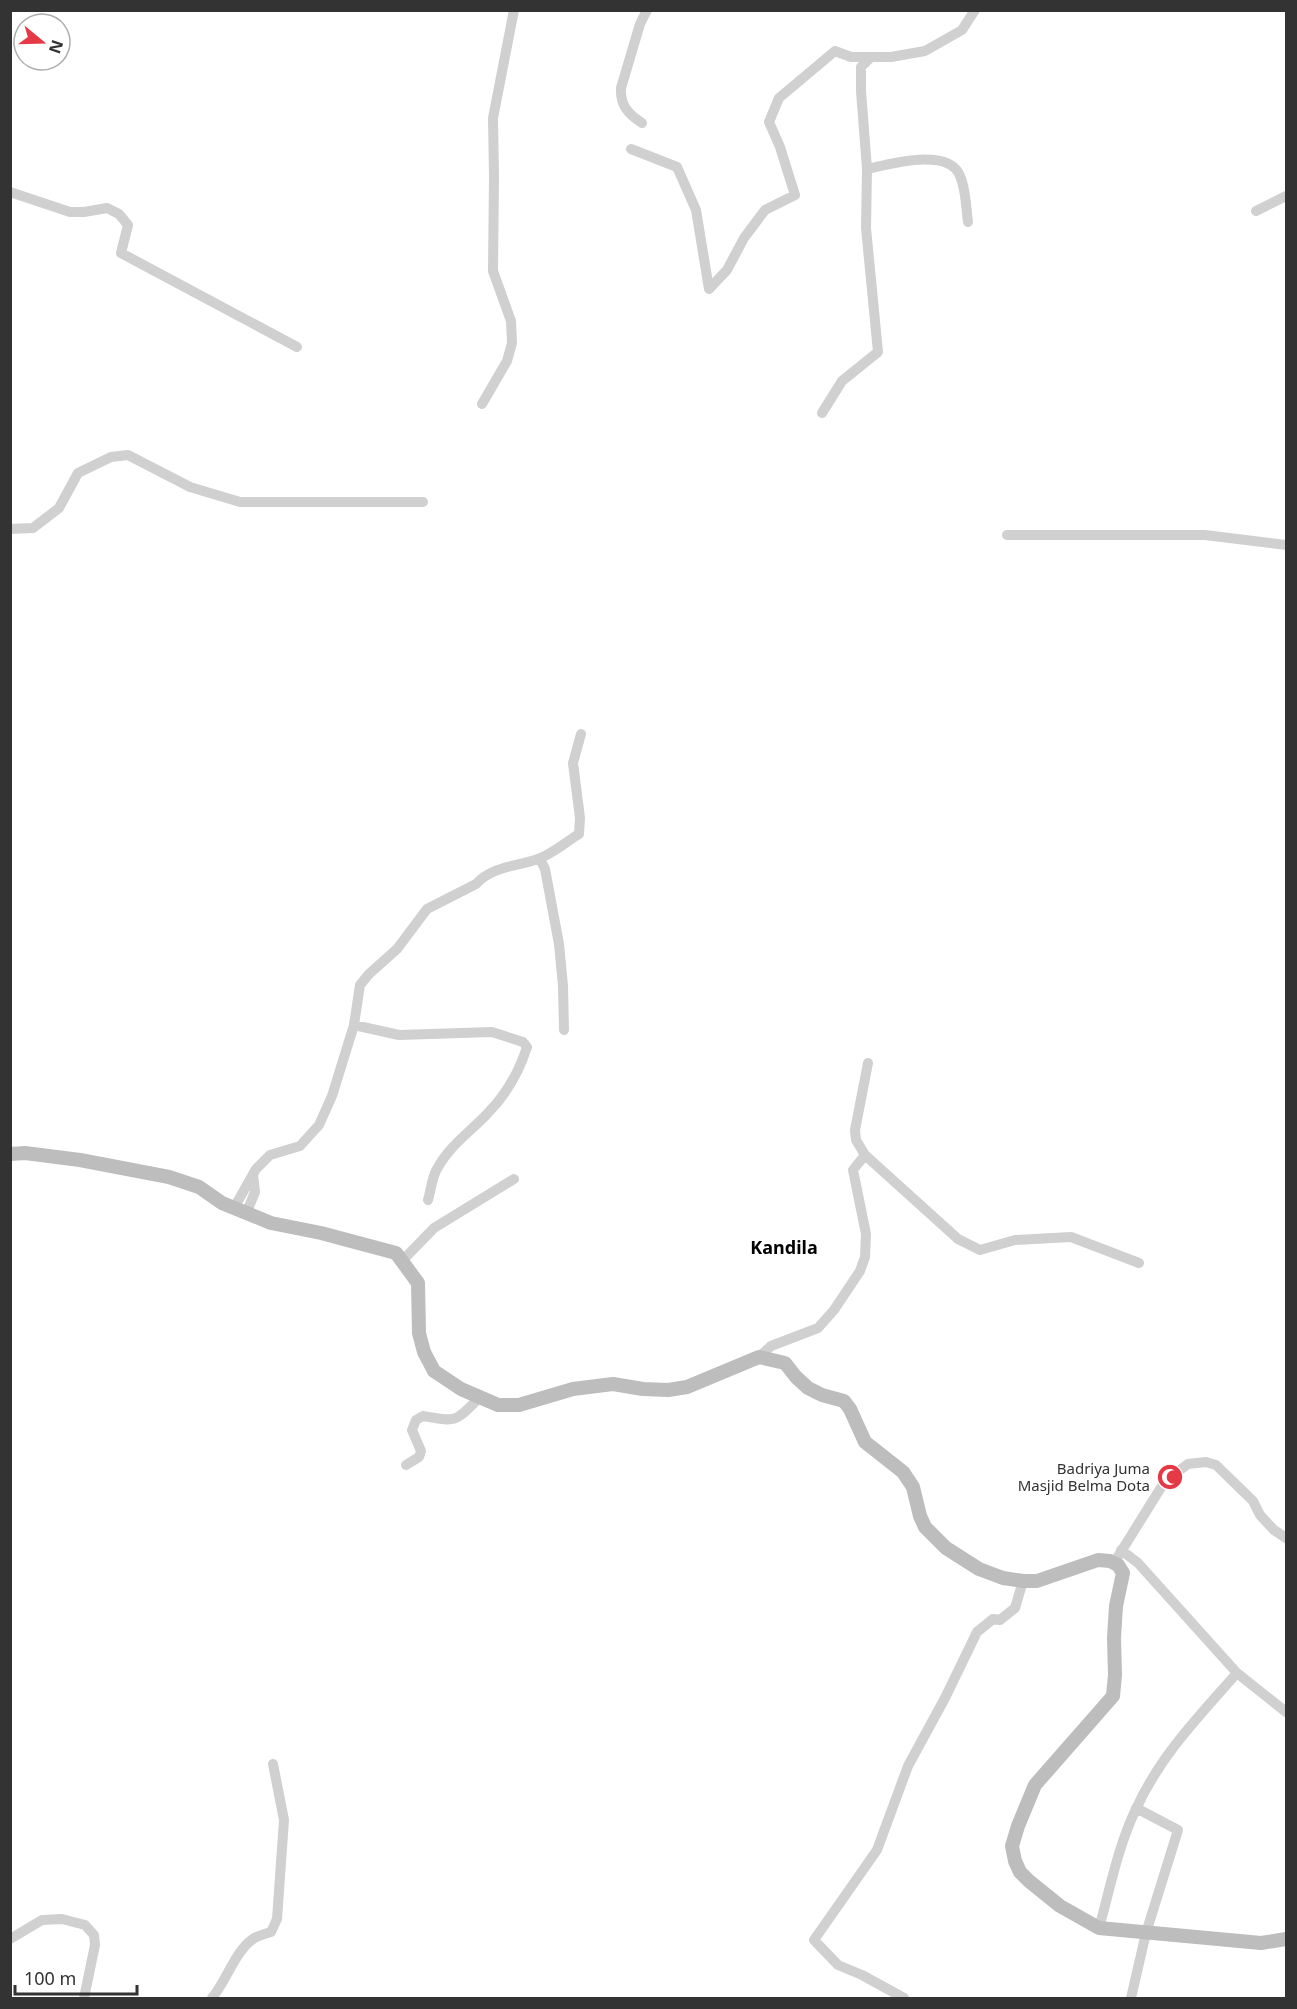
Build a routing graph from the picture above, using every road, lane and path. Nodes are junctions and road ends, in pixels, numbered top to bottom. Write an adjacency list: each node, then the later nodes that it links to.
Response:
1 (514, 10): 13 (street)
2 (647, 10): 5 (street)
3 (975, 10): 4 (street)
4 (871, 57): 6 (street); 7 (street)
5 (642, 123)
6 (631, 149)
7 (867, 169): 11 (street); 14 (street)
8 (10, 192): 12 (street)
9 (1287, 196): 10 (street)
10 (1257, 211)
11 (968, 222)
12 (297, 347)
13 (482, 404)
14 (822, 413)
15 (423, 502): 16 (street)
16 (10, 529)
17 (1007, 536): 18 (street)
18 (1287, 545)
19 (581, 734): 20 (street)
20 (540, 859): 21 (street); 22 (street)
21 (354, 1024): 27 (street); 28 (street)
22 (564, 1030)
23 (868, 1063): 25 (street)
24 (10, 1154): 28 (main road)
25 (865, 1155): 30 (street); 31 (street)
26 (514, 1179): 29 (street)
27 (428, 1200)
28 (240, 1211): 29 (main road)
29 (402, 1261): 32 (main road)
30 (1139, 1263)
31 (759, 1357): 32 (main road); 36 (main road)
32 (480, 1397): 33 (street)
33 (406, 1465)
34 (1287, 1538): 35 (street)
35 (1117, 1556): 36 (main road); 37 (street); 41 (main road)
36 (1023, 1581): 47 (street)
37 (1237, 1673): 38 (street); 40 (street)
38 (1287, 1712)
39 (273, 1764): 46 (street)
40 (1136, 1808): 41 (street); 42 (street)
41 (1099, 1928): 42 (main road)
42 (1146, 1934): 44 (main road); 48 (street)
43 (10, 1939): 45 (street)
44 (1287, 1939)
45 (84, 1998)
46 (212, 1998)
47 (904, 1998)
48 (1131, 1998)

